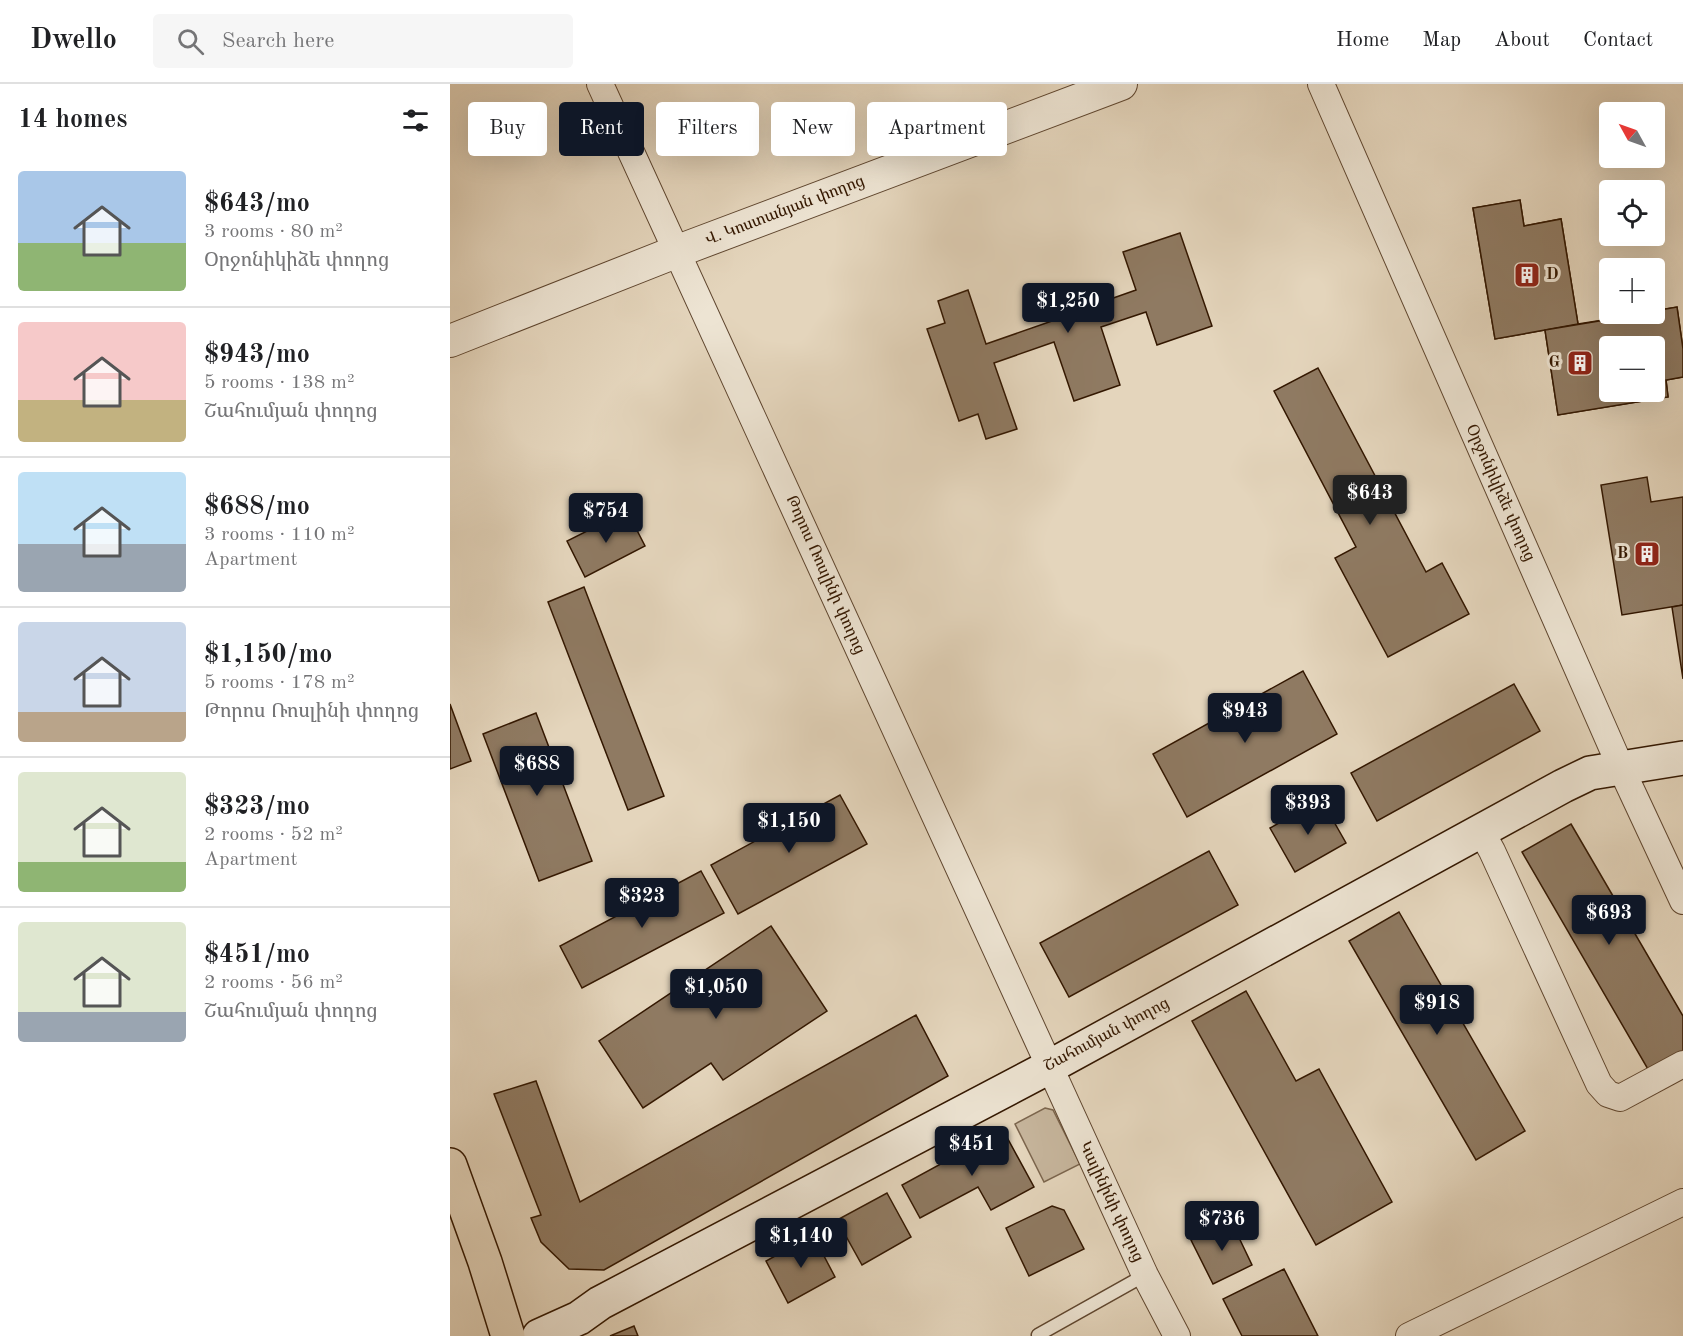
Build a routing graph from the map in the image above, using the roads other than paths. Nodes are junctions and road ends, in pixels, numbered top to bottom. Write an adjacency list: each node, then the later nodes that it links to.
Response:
1 (600, 84): 4 (street, Թորոս Ռոսլինի փողոց)
2 (1121, 84): 4 (street, Վ. Կոստանյան փողոց)
3 (1321, 84): 7 (street, Օրջոնիկիձե փողոց)
4 (678, 251): 5 (street, Վ. Կոստանյան փողոց); 11 (street, Թորոս Ռոսլինի փողոց)
5 (450, 341)
6 (1683, 758): 7 (main road, Շահումյան փողոց)
7 (1621, 768): 8 (main road, Շահումյան փողոց); 9 (street, Օրջոնիկիձե փողոց)
8 (1481, 831): 10 (street); 11 (main road, Շահումյան փողոց)
9 (1683, 901)
10 (1683, 1064)
11 (1049, 1067): 14 (street, Կալինինի փողոց); 17 (main road, Շահումյան փողոց)
12 (450, 1165): 16 (main road)
13 (1683, 1202): 19 (street)
14 (1145, 1275): 15 (lane); 18 (street, Կալինինի փողոց)
15 (1038, 1335)
16 (508, 1336)
17 (539, 1336)
18 (1177, 1336)
19 (1409, 1336)

